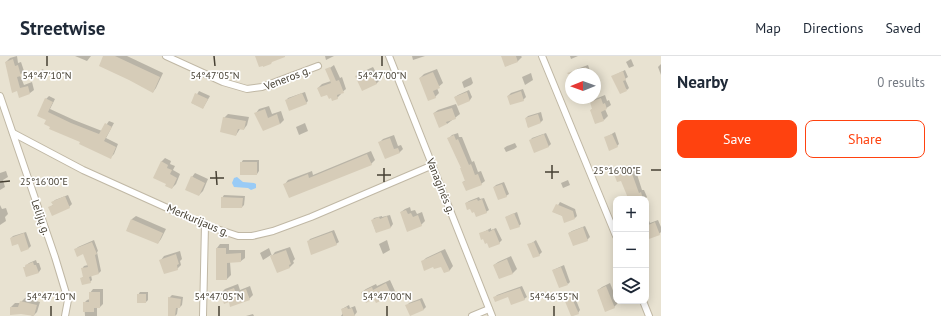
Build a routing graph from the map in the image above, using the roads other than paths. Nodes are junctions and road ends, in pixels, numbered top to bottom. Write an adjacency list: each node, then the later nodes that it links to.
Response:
1 (166, 56): 4 (street, Veneros g.)
2 (389, 56): 7 (street, Vanaginės g.)
3 (542, 56): 9 (street)
4 (318, 66)
5 (0, 96): 6 (street, Lelijų g.)
6 (13, 133): 8 (street, Merkurijaus g.); 12 (street, Lelijų g.)
7 (433, 165): 8 (street, Merkurijaus g.); 11 (street, Vanaginės g.)
8 (205, 225): 13 (street)
9 (614, 232)
10 (644, 304): 16 (street)
11 (489, 309): 14 (street); 15 (street, Vanaginės g.)
12 (65, 316)
13 (203, 316)
14 (472, 316)
15 (492, 316)
16 (649, 316)

